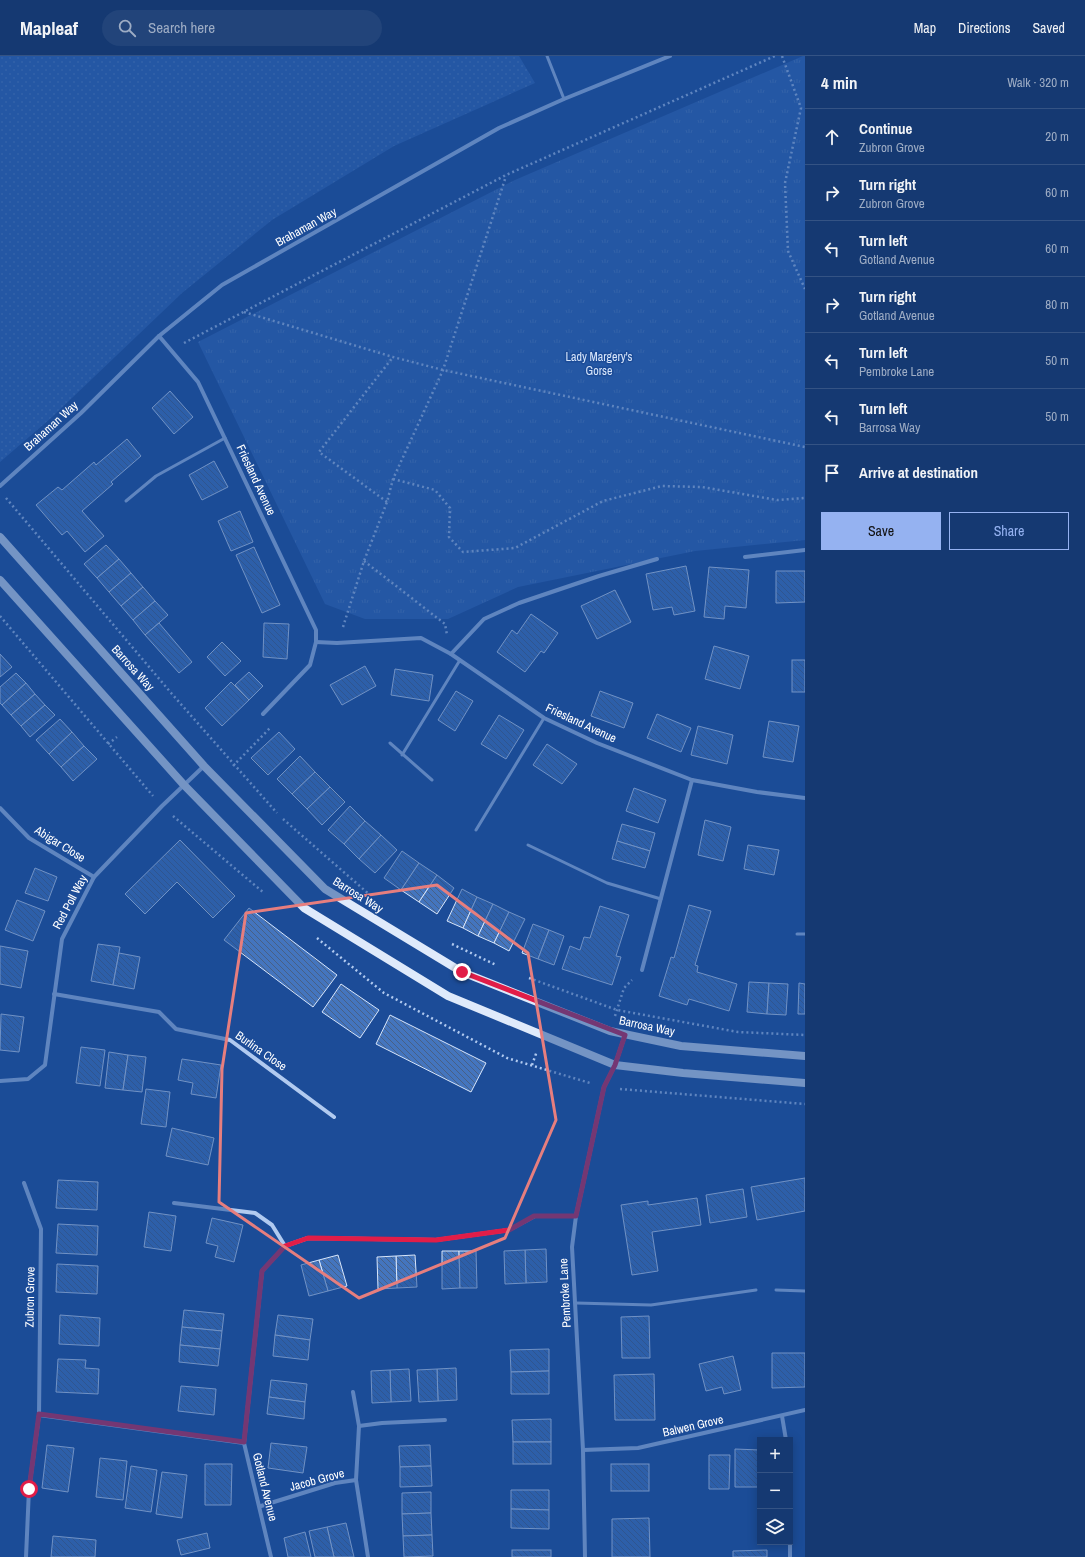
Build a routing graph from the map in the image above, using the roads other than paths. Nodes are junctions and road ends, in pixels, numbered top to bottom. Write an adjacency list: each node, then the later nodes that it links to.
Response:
1 (547, 56): 3 (lane)
2 (670, 56): 3 (street, Brahaman Way)
3 (564, 99): 4 (street, Brahaman Way)
4 (159, 336): 5 (street, Friesland Avenue); 6 (street, Brahaman Way)
5 (225, 438): 7 (lane); 13 (street, Friesland Avenue)
6 (0, 486)
7 (126, 501)
8 (0, 537): 20 (street, Barrosa Way)
9 (805, 550): 10 (street)
10 (744, 557)
11 (657, 559): 14 (street)
12 (0, 580): 23 (street)
13 (316, 642): 14 (street, Friesland Avenue); 16 (street, Friesland Avenue)
14 (451, 654): 15 (street, Friesland Avenue)
15 (460, 660): 17 (street, Friesland Avenue); 19 (lane)
16 (263, 714)
17 (544, 718): 22 (street, Friesland Avenue); 26 (lane)
18 (390, 743): 19 (lane)
19 (402, 755): 21 (lane)
20 (204, 766): 23 (street, Red Poll Way); 34 (street, Barrosa Way)
21 (432, 780)
22 (692, 780): 24 (street, Friesland Avenue); 29 (street)
23 (184, 785): 28 (street, Red Poll Way); 36 (street)
24 (805, 798)
25 (0, 808): 28 (street, Abigar Close)
26 (476, 830)
27 (528, 845): 29 (lane)
28 (94, 877): 33 (street, Red Poll Way)
29 (661, 899): 32 (street)
30 (797, 934): 31 (lane)
31 (805, 934)
32 (642, 970)
33 (54, 994): 37 (street, Red Poll Way); 39 (street, Burlina Close)
34 (625, 1035): 35 (street, Barrosa Way); 36 (street, Pembroke Lane)
35 (805, 1056)
36 (615, 1065): 38 (street); 42 (street, Pembroke Lane)
37 (0, 1081)
38 (805, 1083)
39 (334, 1117)
40 (24, 1183): 50 (street, Zubron Grove)
41 (174, 1203): 43 (street)
42 (576, 1216): 43 (street, Gotland Avenue); 47 (street, Pembroke Lane)
43 (285, 1246): 55 (street, Gotland Avenue)
44 (756, 1290): 47 (lane)
45 (776, 1290): 46 (lane)
46 (805, 1290)
47 (576, 1302): 56 (street, Pembroke Lane)
48 (353, 1392): 53 (street, Jacob Grove)
49 (805, 1410): 51 (street, Balwen Grove)
50 (39, 1414): 55 (street); 60 (street, Zubron Grove)
51 (782, 1416): 54 (street); 56 (street, Balwen Grove)
52 (445, 1420): 53 (street)
53 (358, 1426): 57 (street, Jacob Grove)
54 (786, 1437)
55 (244, 1442): 58 (street, Gotland Avenue)
56 (583, 1450): 63 (street, Pembroke Lane)
57 (356, 1480): 58 (street, Jacob Grove); 62 (street, Jacob Grove)
58 (261, 1506): 61 (street, Gotland Avenue)
59 (790, 1545): 64 (street)
60 (26, 1557)
61 (271, 1557)
62 (368, 1557)
63 (585, 1557)
64 (790, 1557)

